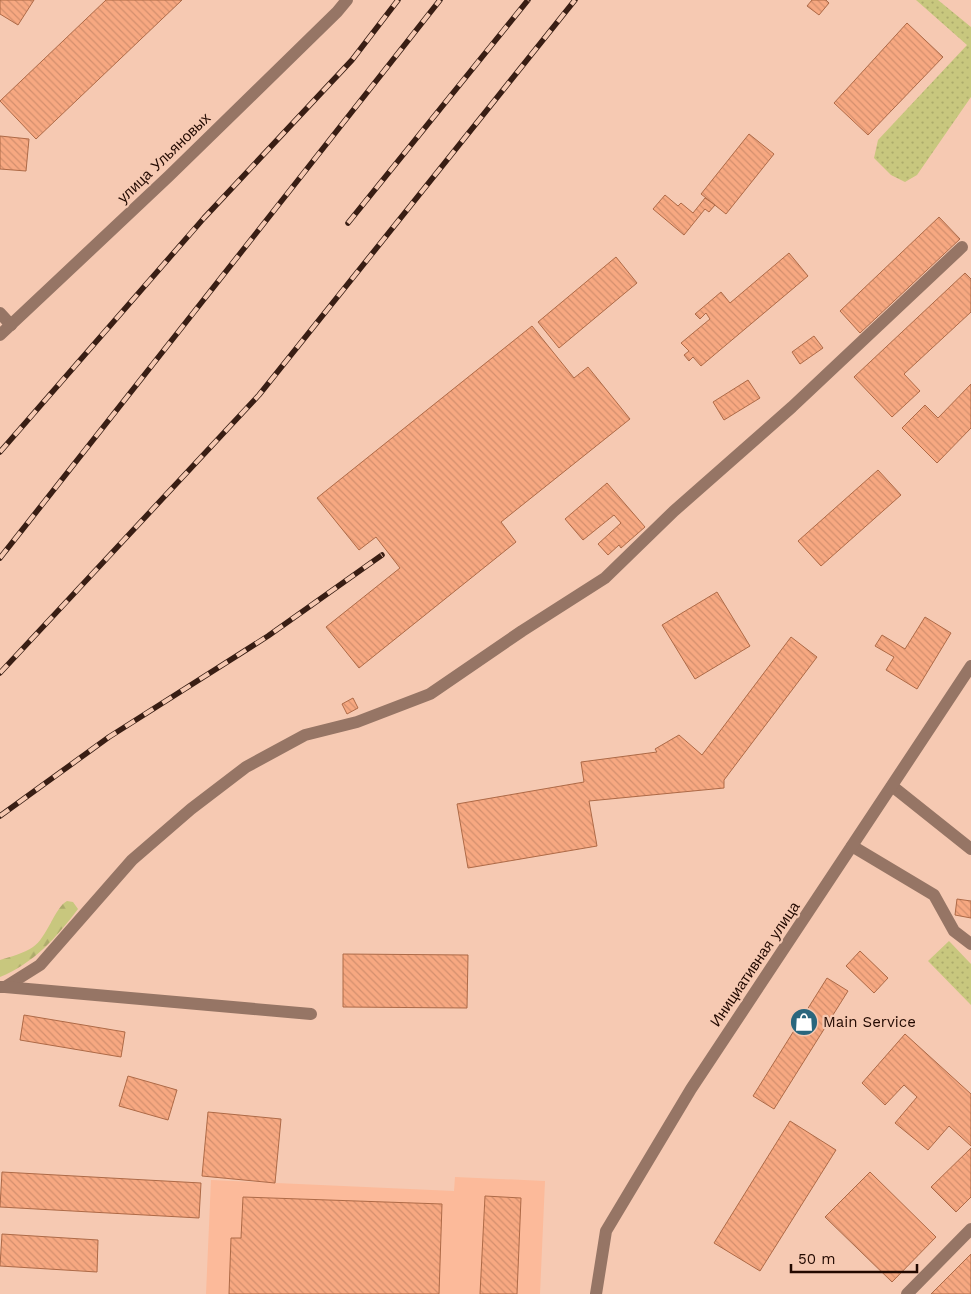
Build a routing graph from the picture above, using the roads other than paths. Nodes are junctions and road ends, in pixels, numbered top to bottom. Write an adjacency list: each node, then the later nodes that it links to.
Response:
1 (347, 0): 4 (street, улица Ульяновых)
2 (962, 247): 11 (street)
3 (0, 313): 4 (street)
4 (11, 325): 5 (street, улица Ульяновых)
5 (0, 335)
6 (971, 666): 7 (street, Инициативная улица)
7 (892, 786): 8 (street, Инициативная улица); 9 (street)
8 (852, 846): 10 (street); 14 (street, Инициативная улица)
9 (971, 849)
10 (971, 944)
11 (3, 987): 12 (street)
12 (311, 1014)
13 (971, 1229): 15 (street)
14 (596, 1294)
15 (907, 1294)

